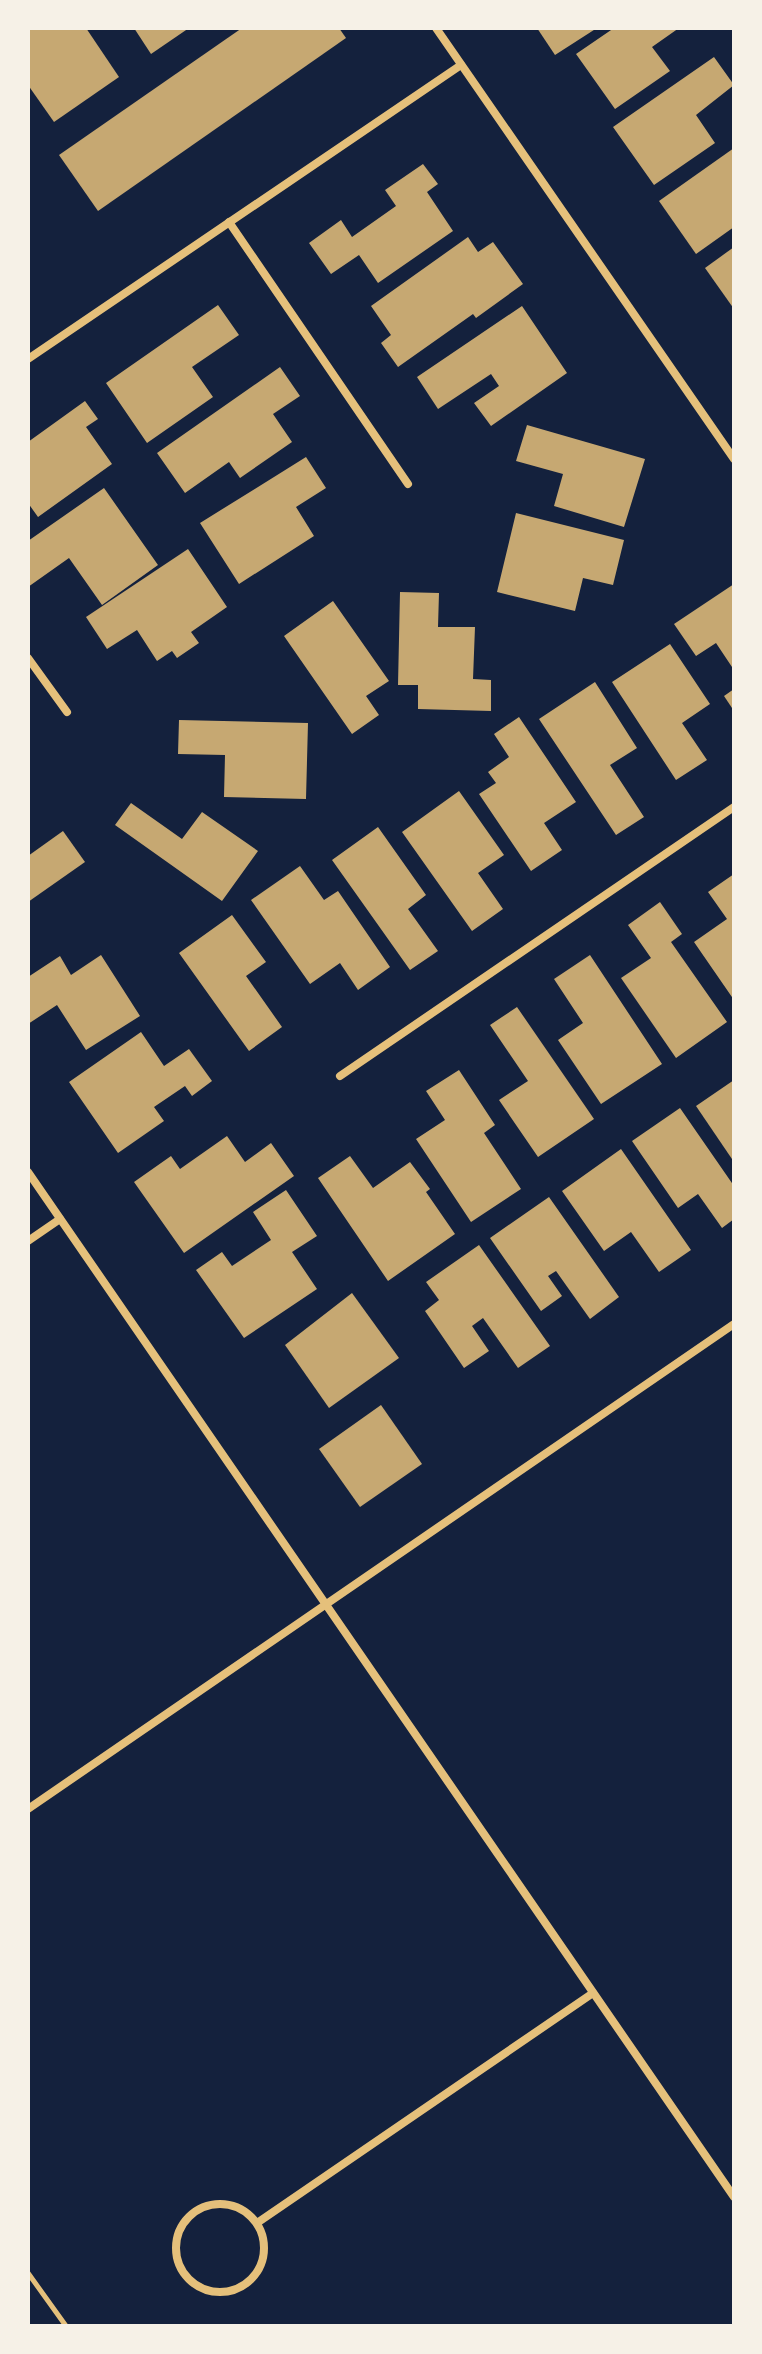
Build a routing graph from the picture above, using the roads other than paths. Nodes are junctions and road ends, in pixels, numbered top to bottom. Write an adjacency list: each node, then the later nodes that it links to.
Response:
1 (436, 28): 2 (street)
2 (461, 65): 3 (street); 5 (street)
3 (229, 222): 4 (street); 6 (street)
4 (28, 359)
5 (734, 459)
6 (408, 484)
7 (28, 658): 8 (street)
8 (67, 712)
9 (734, 807): 10 (street)
10 (340, 1076)
11 (28, 1172): 12 (street)
12 (60, 1219): 13 (street); 15 (street)
13 (28, 1241)
14 (734, 1324): 15 (street)
15 (326, 1605): 16 (street); 17 (street)
16 (28, 1809)
17 (593, 1993): 18 (street); 19 (street)
18 (734, 2197)
19 (257, 2223): 19 (street)

